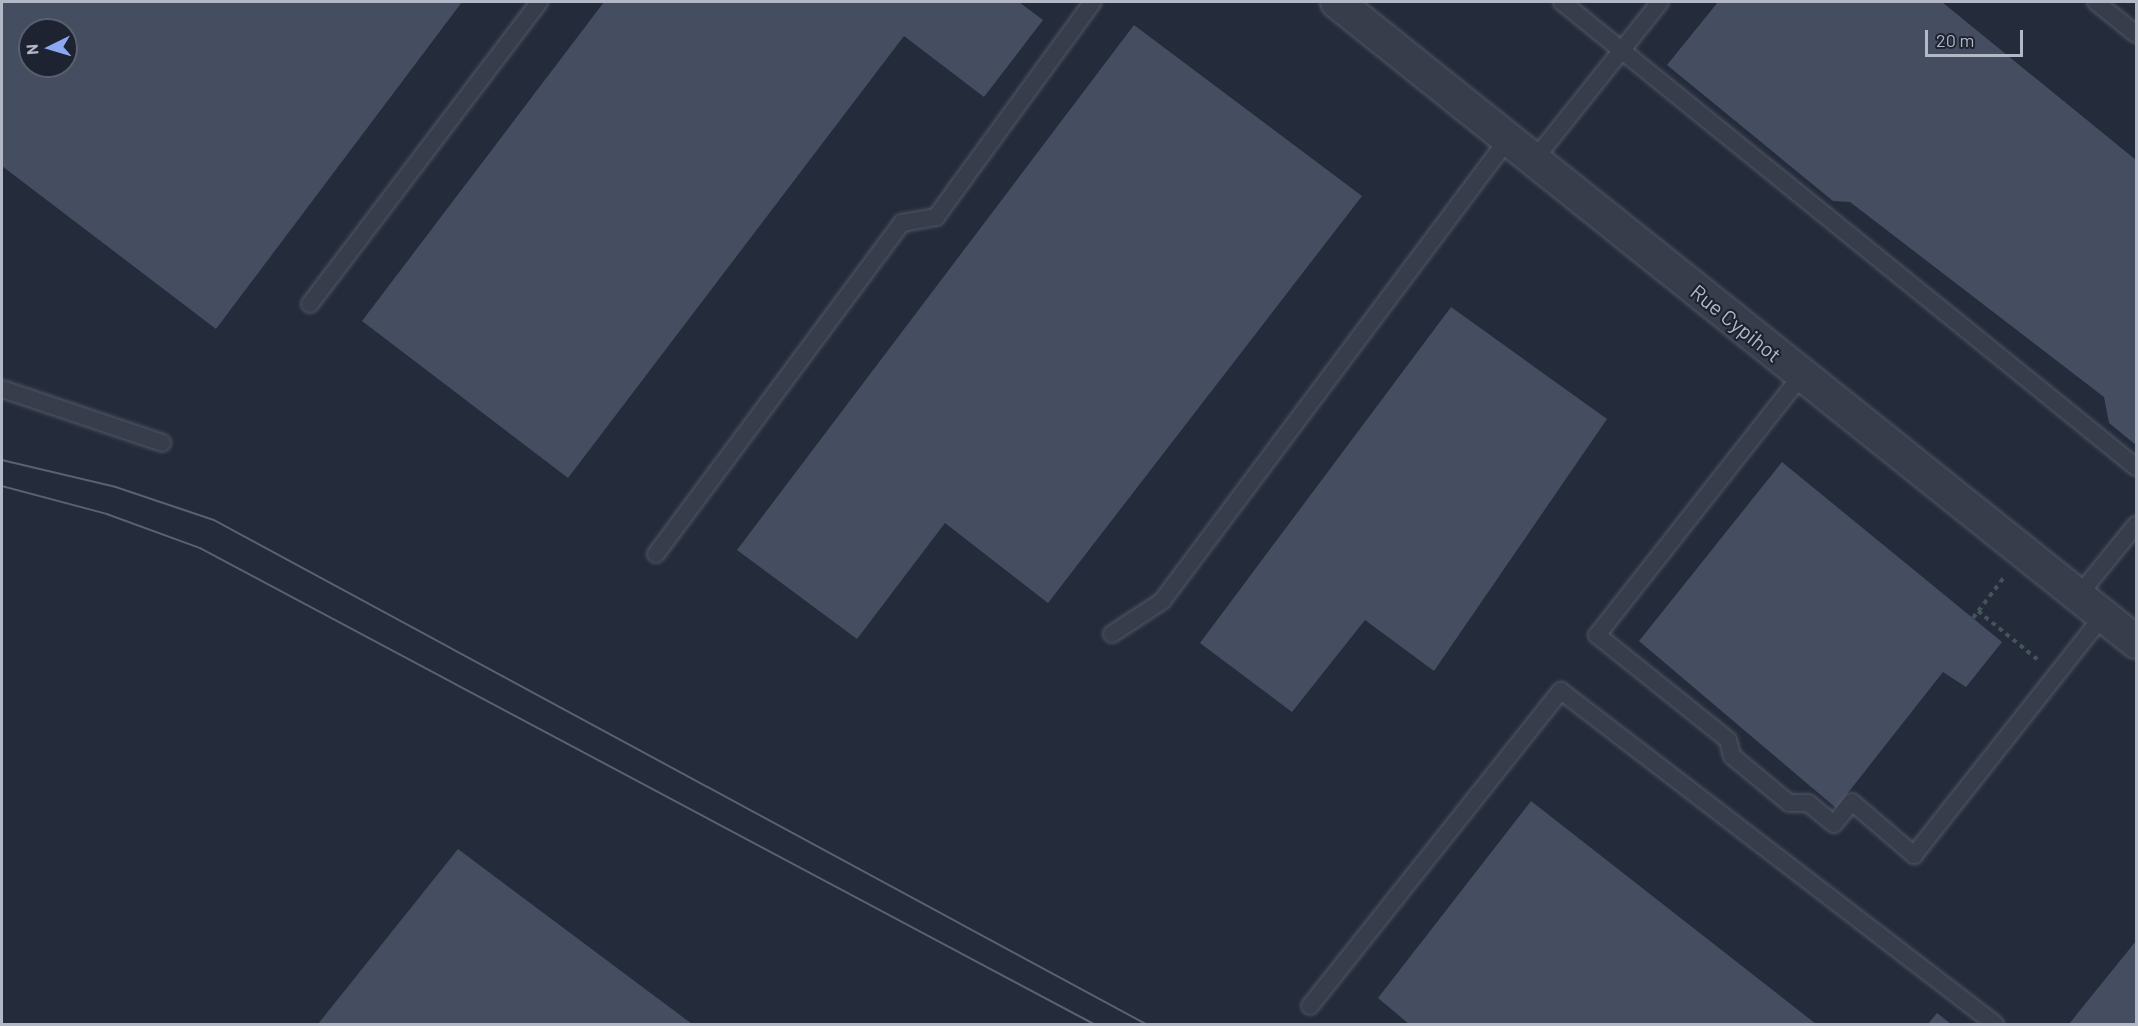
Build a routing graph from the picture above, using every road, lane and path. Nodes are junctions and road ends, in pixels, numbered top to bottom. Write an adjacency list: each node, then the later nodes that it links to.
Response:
1 (539, 2): 11 (lane)
2 (1093, 2): 17 (lane)
3 (1337, 2): 9 (street, Rue Cypihot)
4 (1562, 2): 8 (lane)
5 (1660, 2): 8 (lane)
6 (2096, 2): 7 (lane)
7 (2136, 34)
8 (1621, 49): 10 (lane); 15 (lane)
9 (1508, 139): 10 (street, Rue Cypihot); 23 (lane)
10 (1534, 160): 12 (street, Rue Cypihot)
11 (310, 304)
12 (1801, 376): 19 (street, Rue Cypihot); 21 (lane)
13 (2, 389): 14 (lane)
14 (162, 443)
15 (2136, 467)
16 (2136, 525): 19 (lane)
17 (656, 554)
18 (2007, 574): 20 (path)
19 (2078, 596): 21 (street, Rue Cypihot)
20 (1978, 611): 22 (path); 25 (path)
21 (2103, 616): 24 (street, Rue Cypihot)
22 (1973, 618)
23 (1112, 634)
24 (2136, 642)
25 (2040, 662)
26 (1310, 1006): 27 (lane)
27 (1995, 1024)

